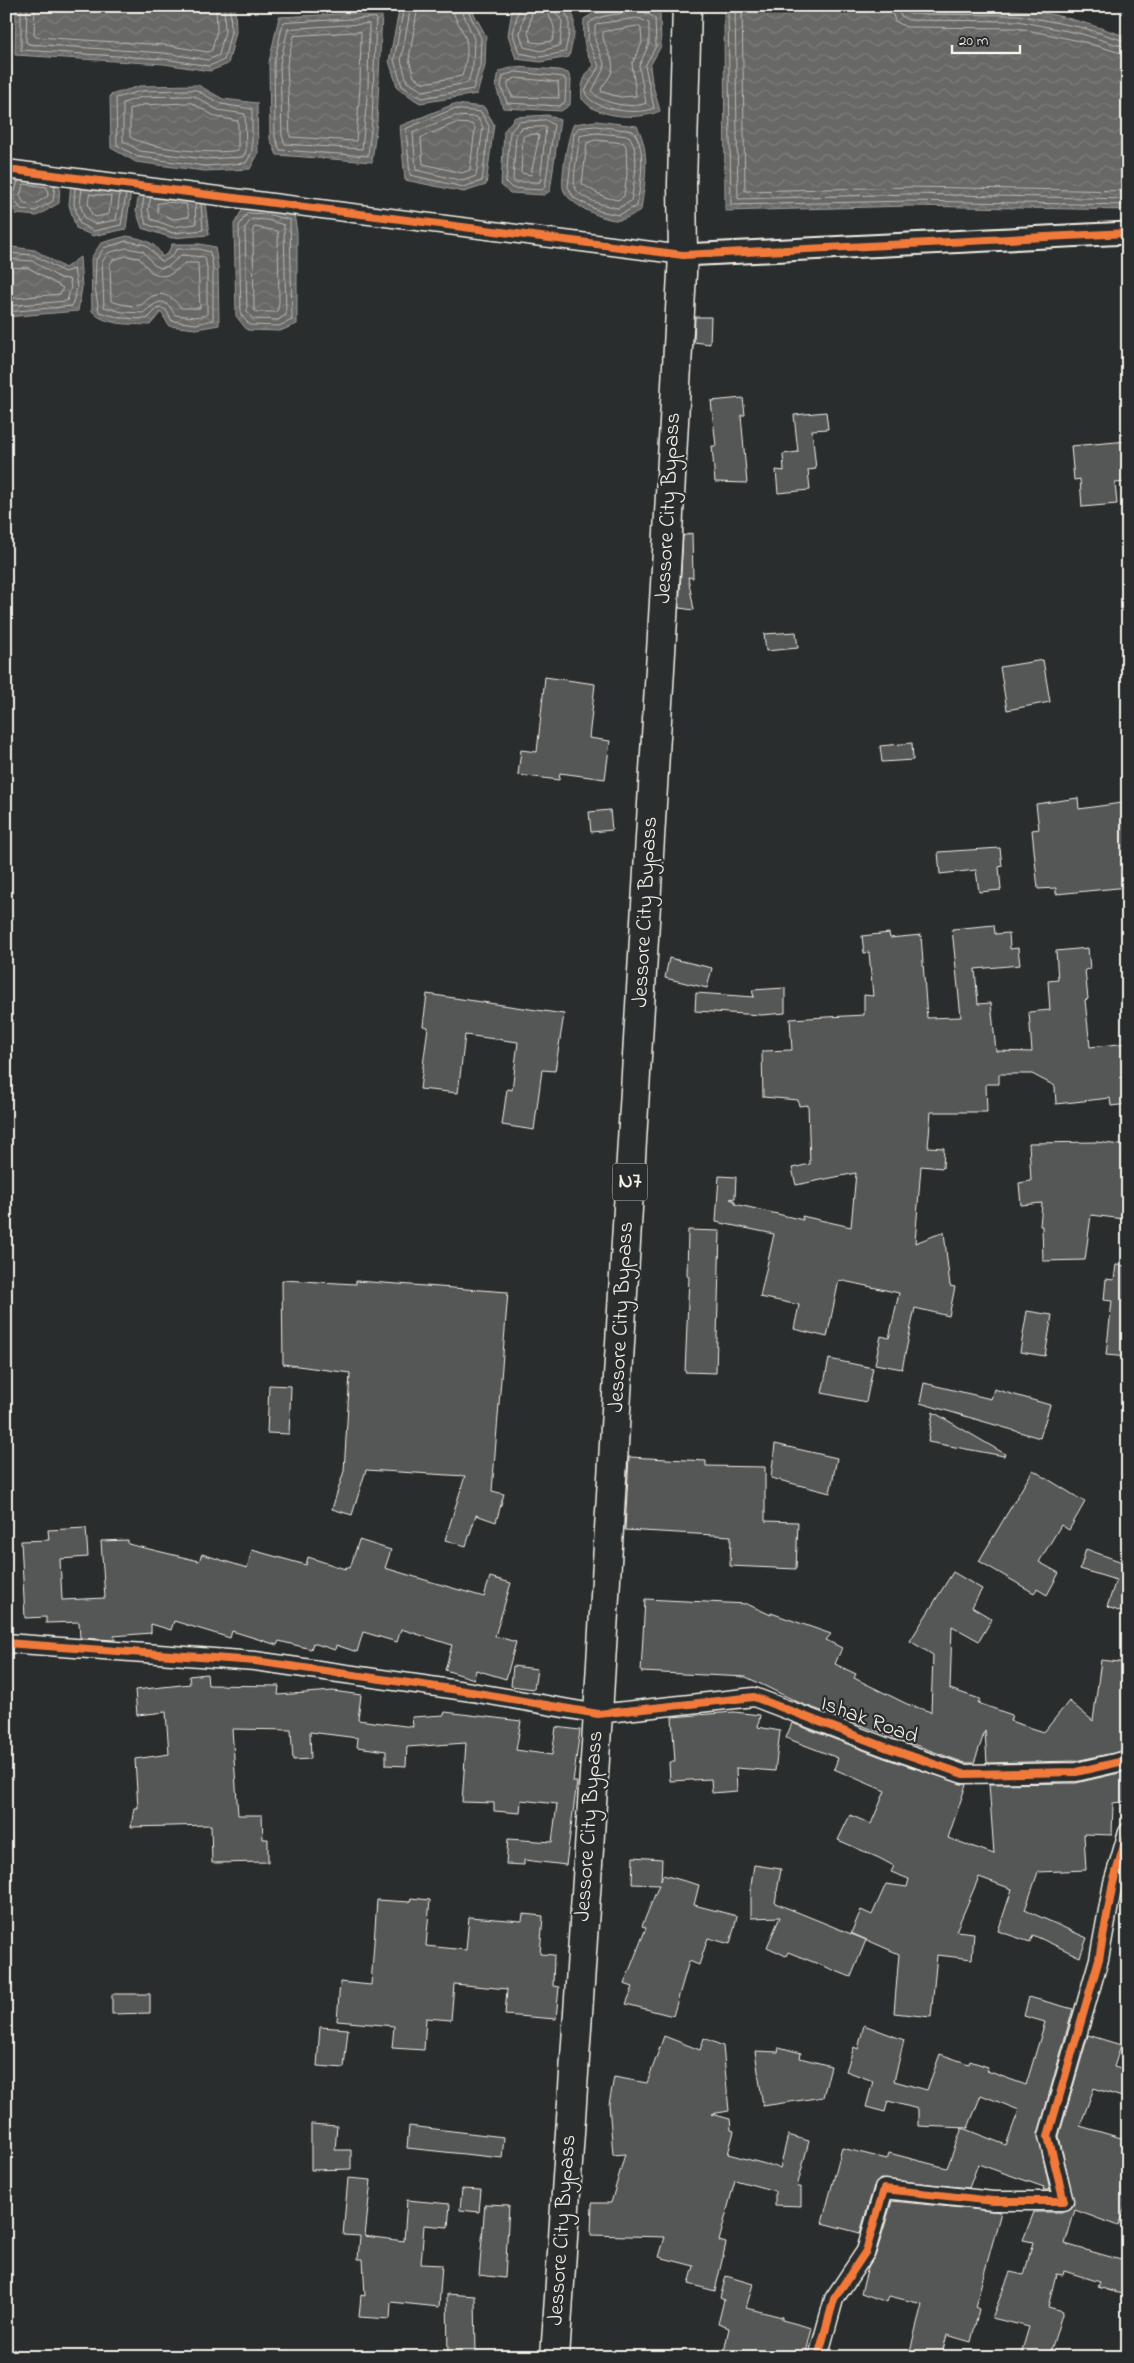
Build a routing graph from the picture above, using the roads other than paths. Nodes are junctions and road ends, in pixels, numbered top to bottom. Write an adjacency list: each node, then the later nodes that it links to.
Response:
1 (688, 6): 4 (highway, Jessore City Bypass / N7)
2 (6, 169): 4 (street)
3 (1128, 233): 4 (street)
4 (682, 255): 6 (highway, Jessore City Bypass / N7)
5 (6, 1642): 6 (street, Ishak Road)
6 (598, 1714): 7 (street, Ishak Road); 9 (highway, Jessore City Bypass / N7)
7 (1128, 1760)
8 (1128, 1832): 10 (street)
9 (555, 2357)
10 (818, 2357)

